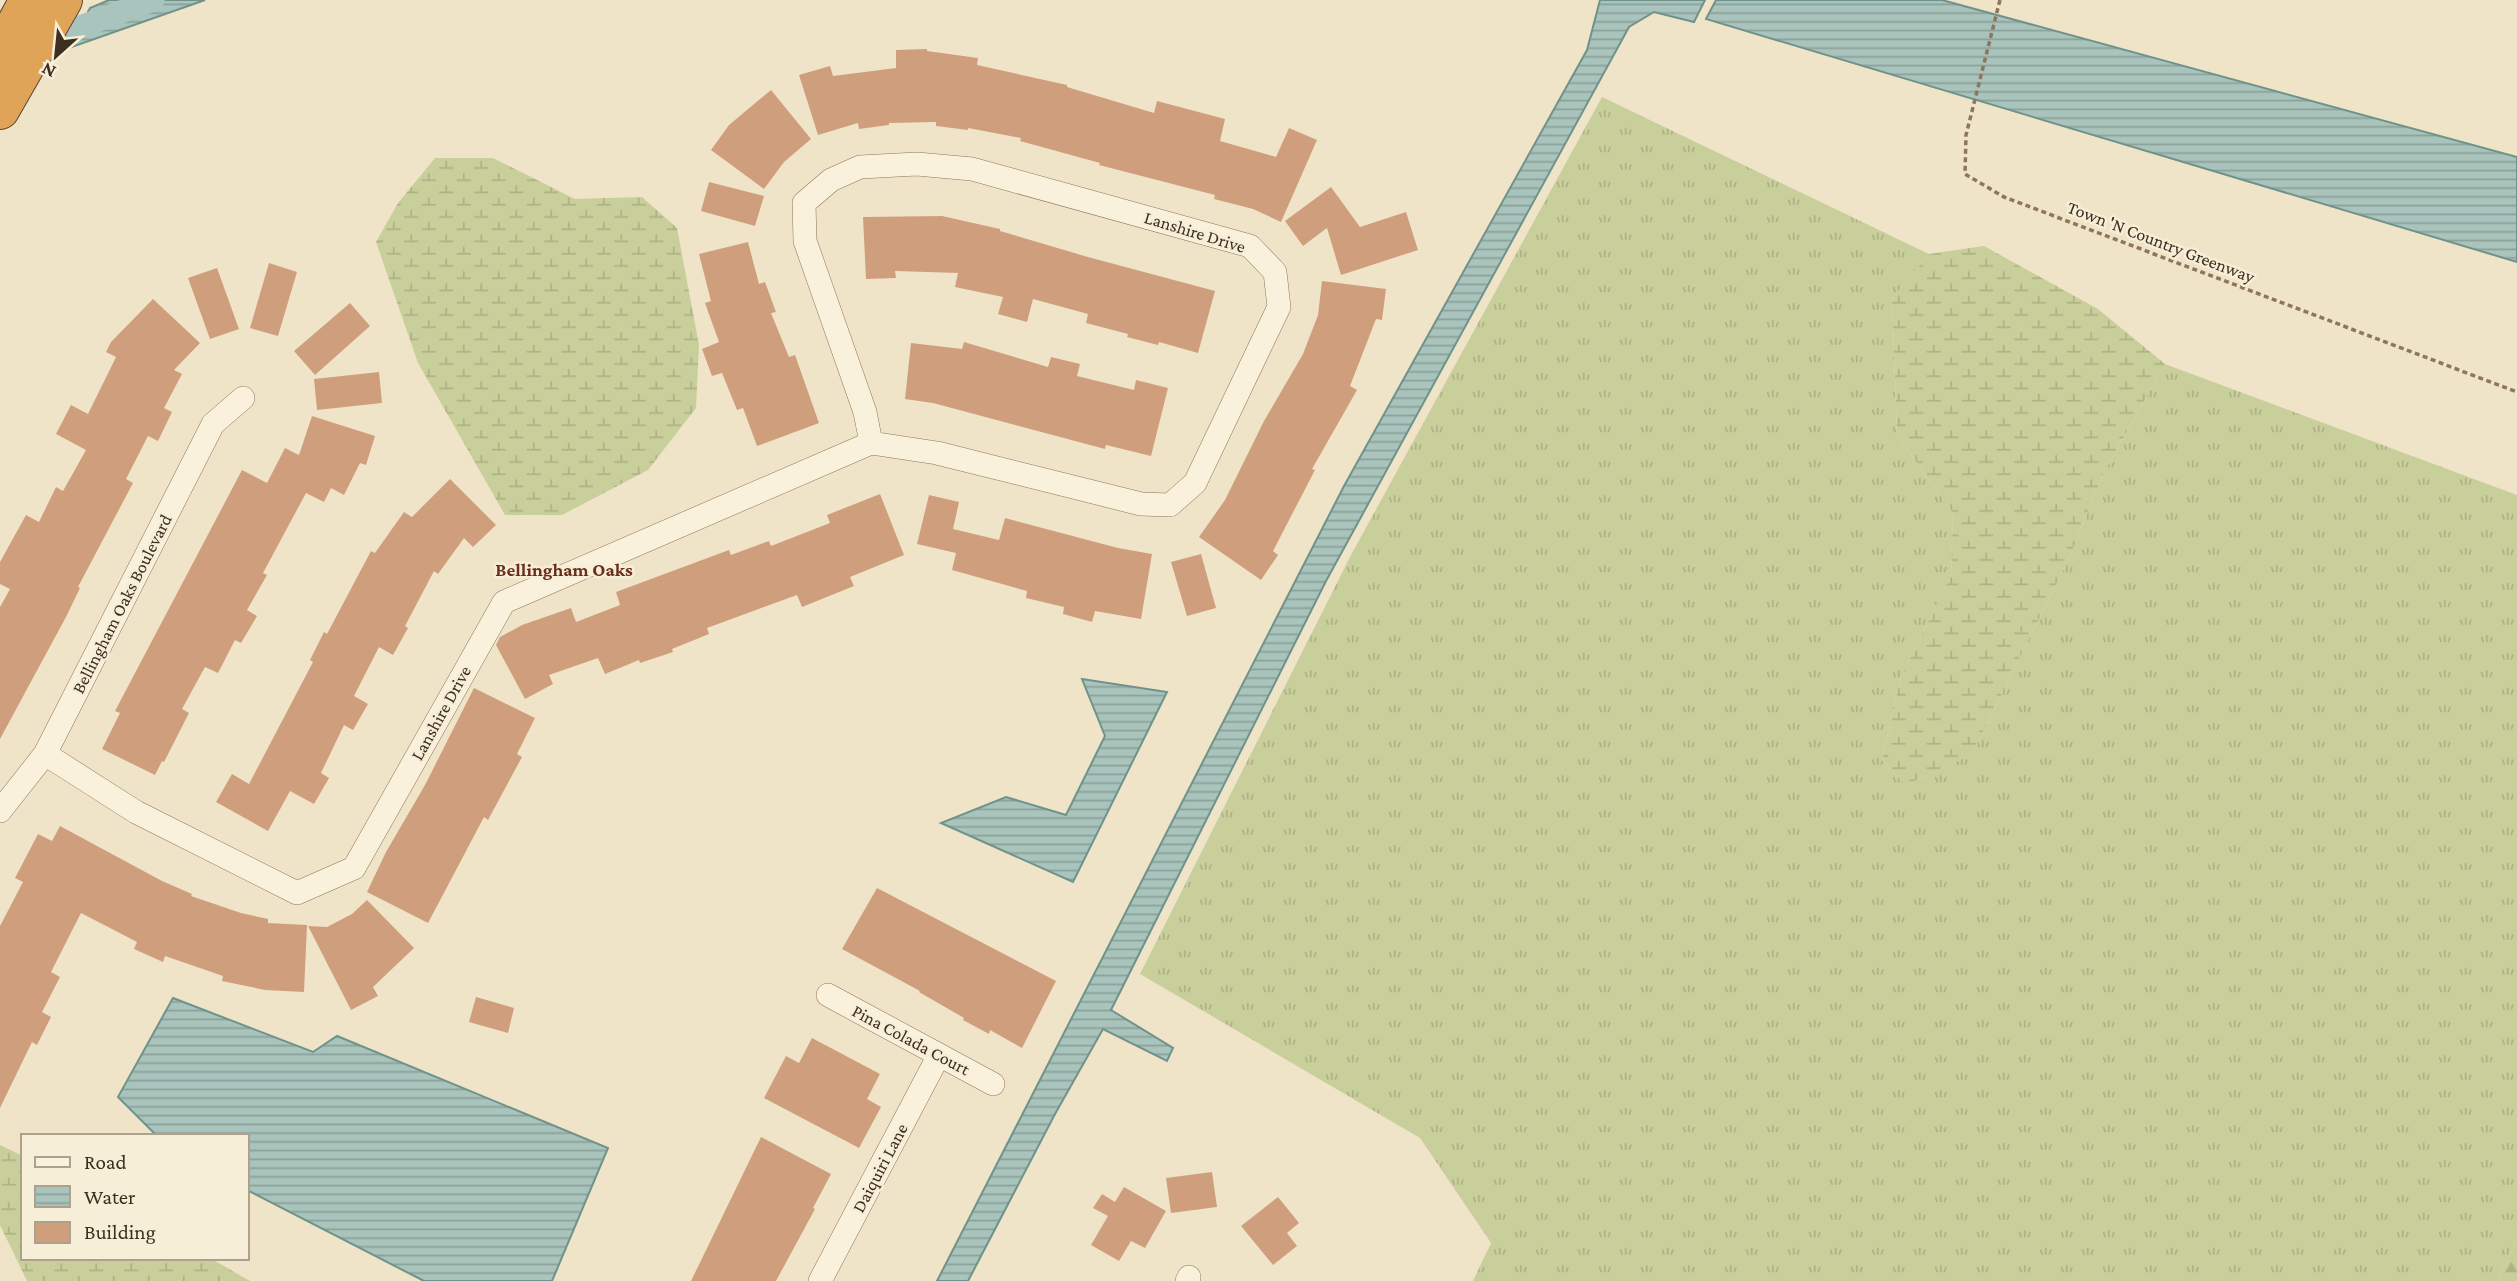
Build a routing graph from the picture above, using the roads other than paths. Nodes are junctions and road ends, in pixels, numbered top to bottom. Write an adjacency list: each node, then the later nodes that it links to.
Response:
1 (29, 0): 3 (highway)
2 (63, 0): 4 (highway)
3 (0, 52)
4 (0, 110)
5 (243, 398): 7 (street, Bellingham Oaks Boulevard)
6 (872, 443): 6 (street, Lanshire Drive); 7 (street, Lanshire Drive)
7 (46, 754): 8 (street, Bellingham Oaks Boulevard)
8 (0, 811)
9 (828, 995): 10 (street, Pina Colada Court)
10 (939, 1055): 11 (street, Pina Colada Court); 12 (street, Daiquiri Lane)
11 (993, 1084)
12 (820, 1281)

